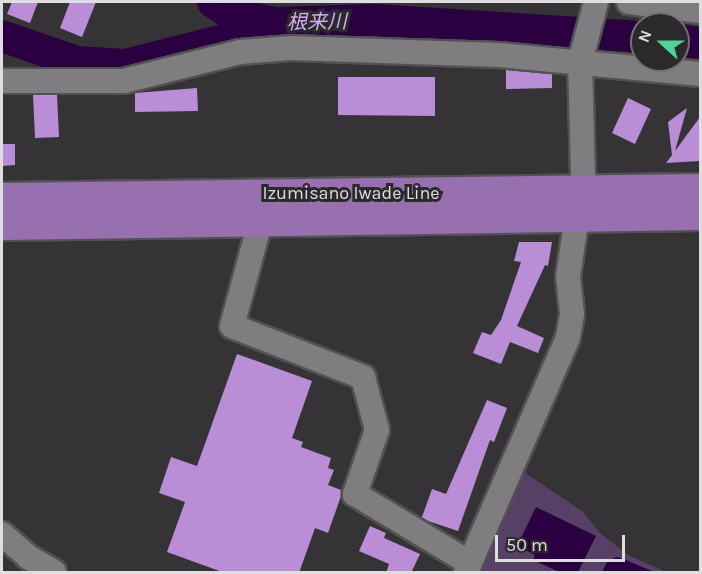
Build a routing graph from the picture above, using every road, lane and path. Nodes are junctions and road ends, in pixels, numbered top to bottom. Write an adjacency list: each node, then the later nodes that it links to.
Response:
1 (629, 2): 3 (street)
2 (595, 6): 4 (street)
3 (700, 11)
4 (580, 62): 5 (street); 6 (street); 9 (street)
5 (700, 74)
6 (2, 81)
7 (700, 189): 9 (main road, Izumisano Iwade Line)
8 (2, 198): 10 (main road, Izumisano Iwade Line)
9 (579, 204): 10 (main road, Izumisano Iwade Line); 11 (main road, Izumisano Iwade Line); 14 (street)
10 (264, 207): 12 (main road, Izumisano Iwade Line); 14 (street)
11 (700, 215)
12 (2, 225)
13 (2, 534): 15 (street)
14 (468, 568)
15 (54, 573)

